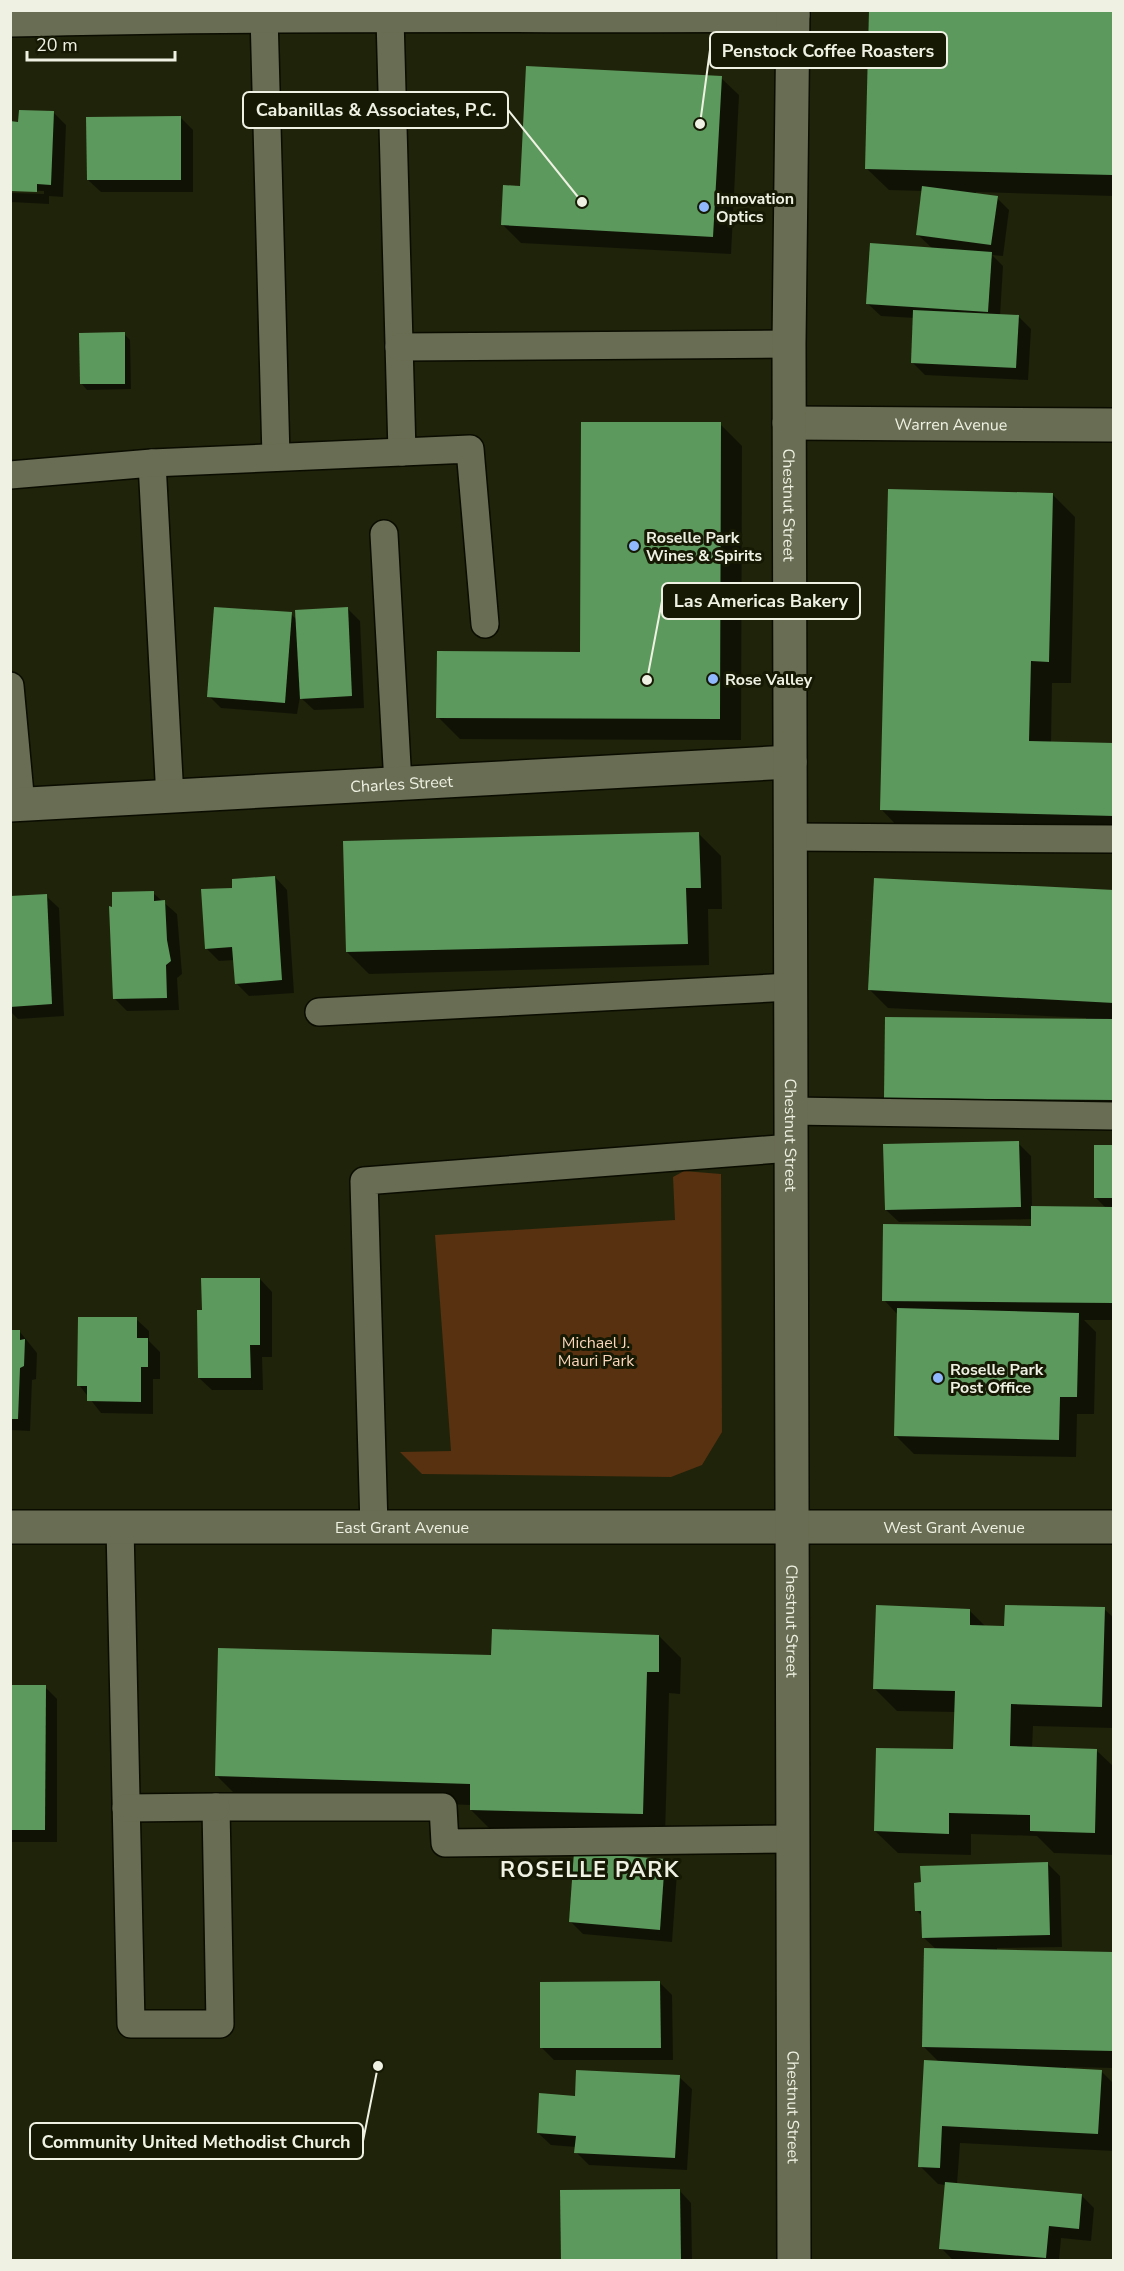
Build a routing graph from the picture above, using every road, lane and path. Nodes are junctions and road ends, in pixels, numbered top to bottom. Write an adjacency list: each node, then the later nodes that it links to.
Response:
1 (793, 13): 4 (street); 5 (street, Chestnut Street)
2 (264, 15): 3 (street); 4 (street); 10 (lane)
3 (30, 17)
4 (390, 18): 6 (lane)
5 (789, 344): 6 (lane); 7 (street, Chestnut Street)
6 (399, 347): 9 (lane)
7 (789, 423): 8 (street, Warren Avenue); 16 (street, Chestnut Street)
8 (1113, 425)
9 (402, 452): 10 (lane); 14 (lane)
10 (276, 457): 11 (lane)
11 (152, 463): 12 (lane); 18 (lane)
12 (10, 476)
13 (384, 534): 17 (lane)
14 (485, 624)
15 (10, 686): 19 (lane)
16 (790, 762): 17 (street, Charles Street); 20 (street, Chestnut Street)
17 (398, 784): 18 (street, Charles Street)
18 (170, 798): 19 (street, Charles Street)
19 (16, 805)
20 (790, 837): 21 (lane); 22 (street, Chestnut Street)
21 (1113, 839)
22 (791, 987): 23 (lane); 24 (street, Chestnut Street)
23 (319, 1012)
24 (791, 1111): 25 (lane); 26 (street, Chestnut Street)
25 (1113, 1116)
26 (791, 1148): 27 (lane); 30 (street, Chestnut Street)
27 (374, 1526): 29 (street, East Grant Avenue); 30 (street, East Grant Avenue)
28 (10, 1527): 29 (street, East Grant Avenue)
29 (120, 1527): 33 (lane)
30 (792, 1527): 31 (street, West Grant Avenue); 34 (street, Chestnut Street)
31 (1113, 1527)
32 (216, 1807): 33 (lane); 33 (lane); 34 (lane)
33 (126, 1808)
34 (793, 1839): 35 (street, Chestnut Street)
35 (794, 2260)

